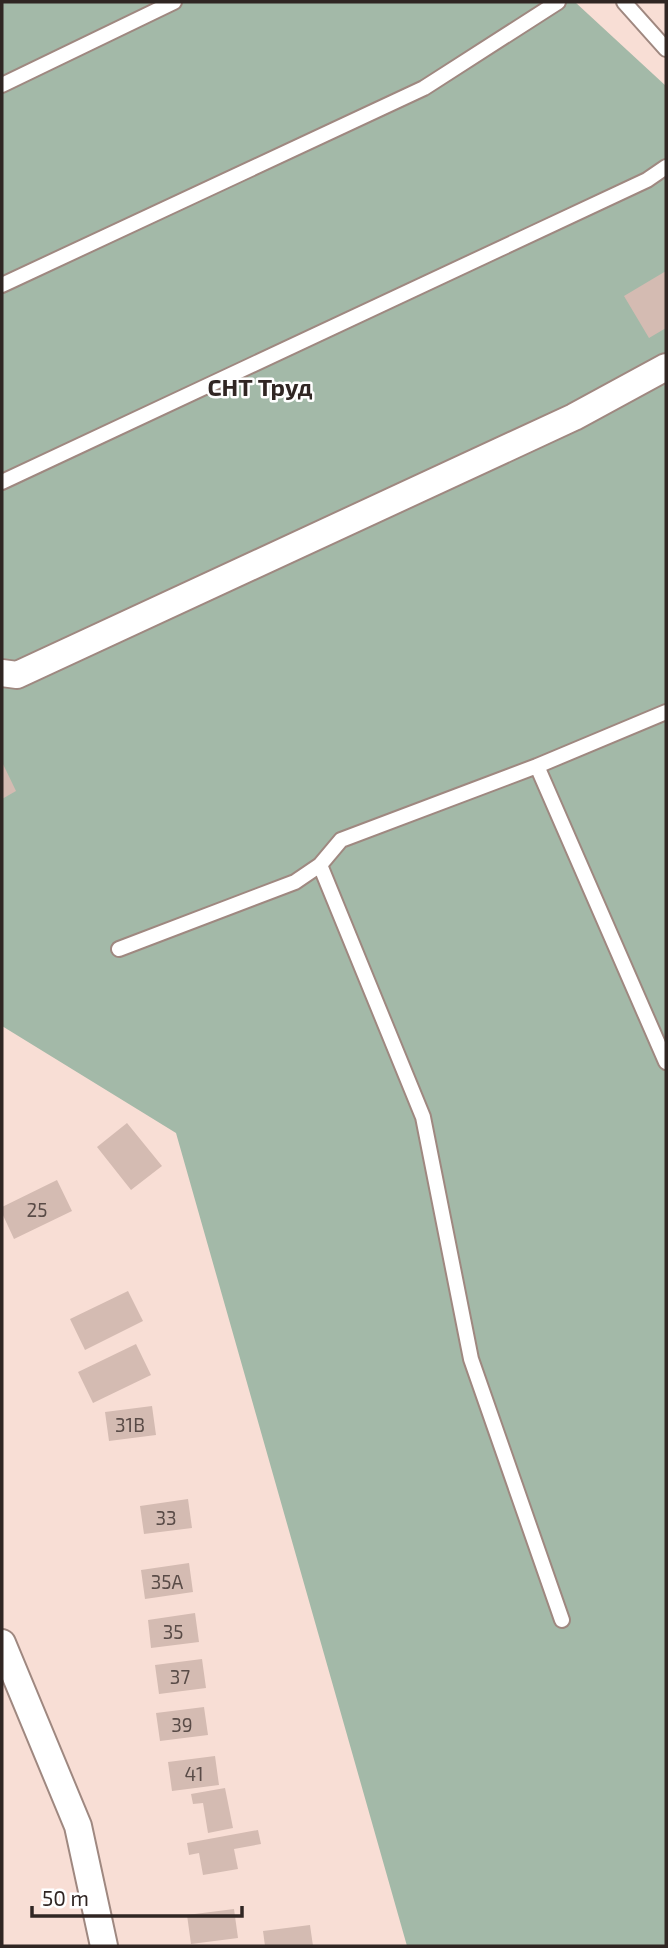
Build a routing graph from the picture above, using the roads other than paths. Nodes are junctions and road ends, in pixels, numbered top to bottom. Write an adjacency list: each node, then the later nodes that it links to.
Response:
1 (174, 2): 5 (lane)
2 (558, 2): 7 (lane)
3 (624, 2): 4 (lane)
4 (666, 49)
5 (2, 85)
6 (666, 167): 9 (lane)
7 (2, 285)
8 (666, 367): 10 (street)
9 (2, 482)
10 (2, 673)
11 (666, 712): 12 (lane)
12 (537, 766): 13 (lane); 15 (lane)
13 (320, 865): 14 (lane); 16 (lane)
14 (118, 949)
15 (666, 1062)
16 (562, 1620)
17 (2, 1643): 18 (street)
18 (104, 1946)

